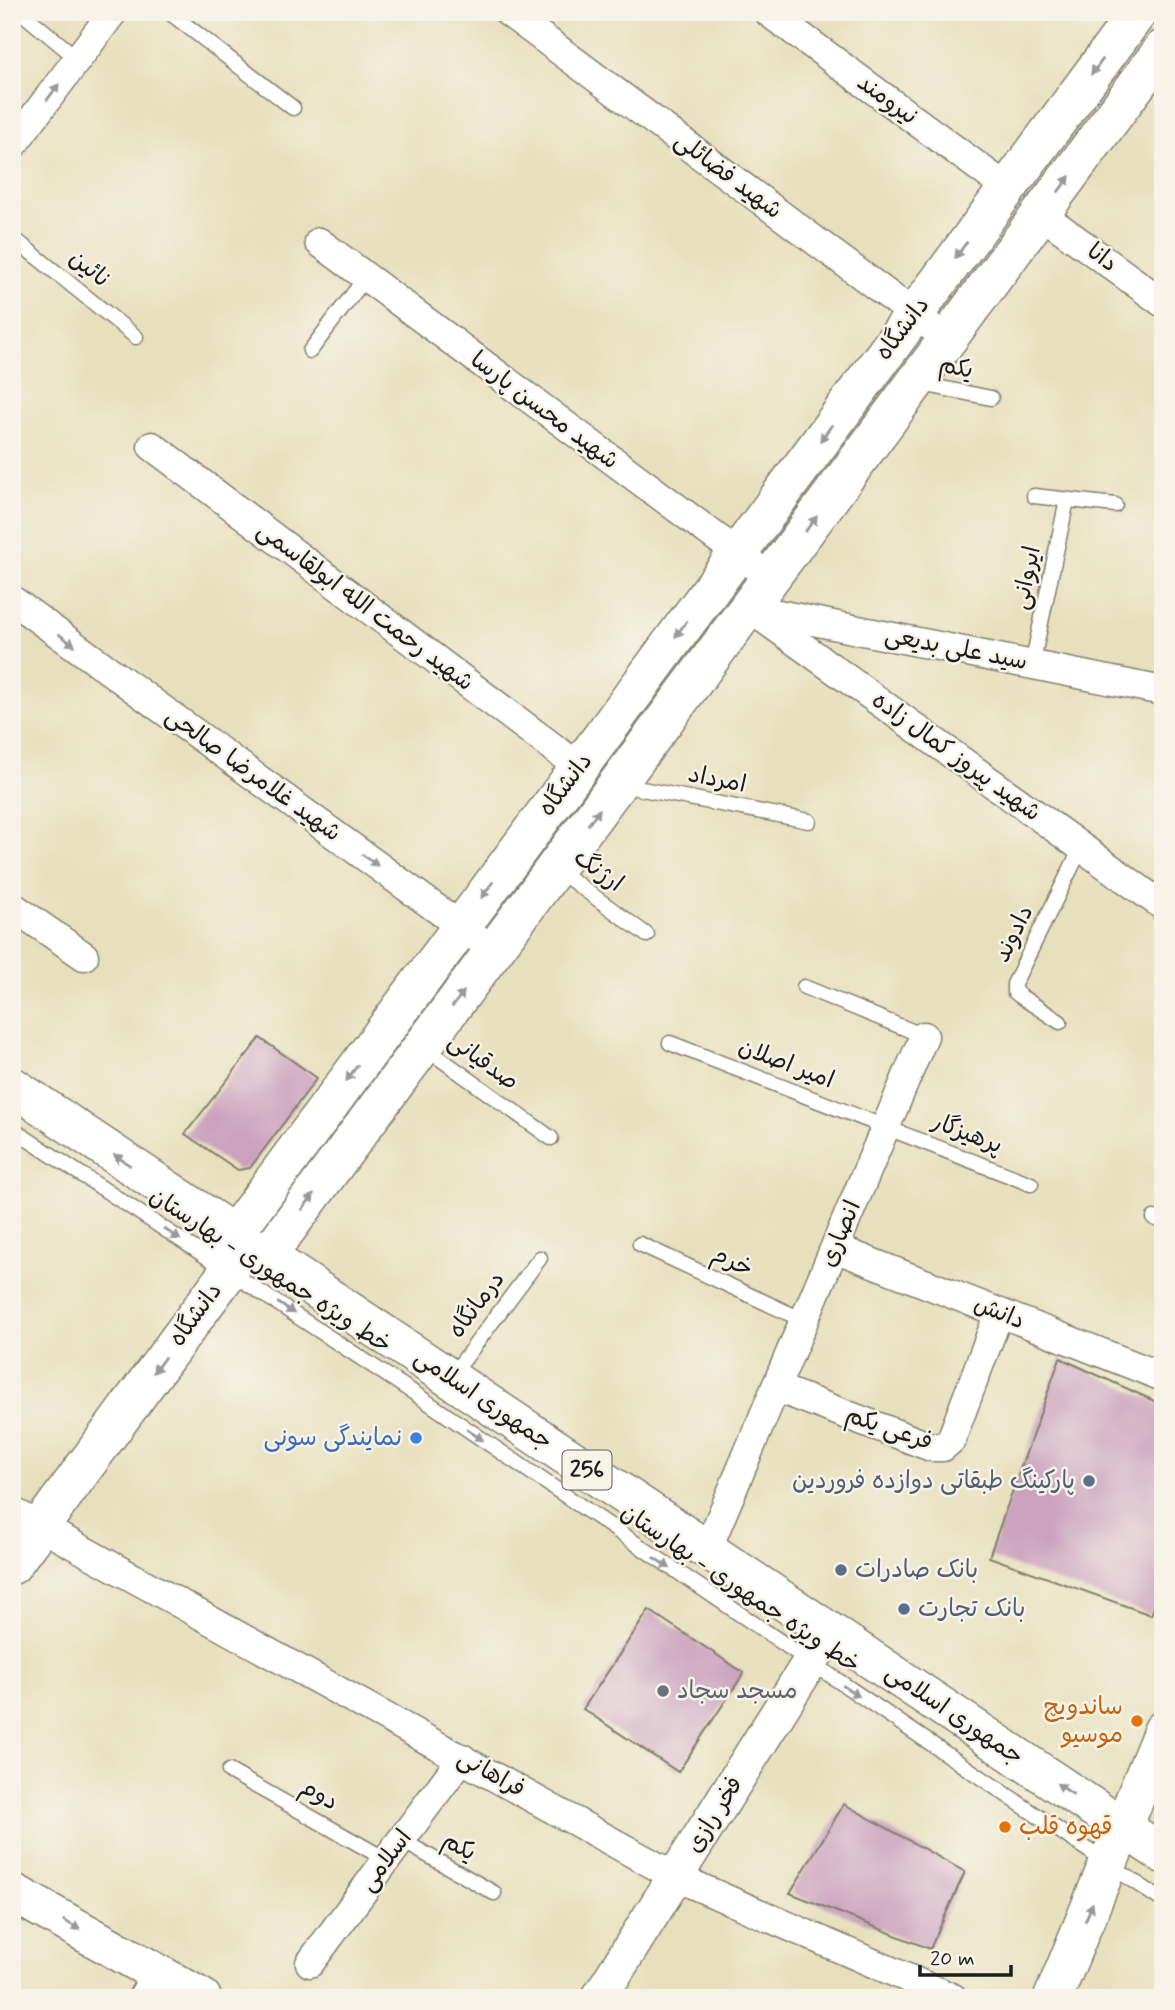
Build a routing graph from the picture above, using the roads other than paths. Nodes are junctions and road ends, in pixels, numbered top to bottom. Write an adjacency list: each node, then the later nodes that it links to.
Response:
1 (21, 12): 8 (lane)
2 (113, 12): 8 (street)
3 (169, 12): 9 (lane)
4 (508, 12): 17 (street, شهید فضائلی)
5 (768, 12): 11 (street, نیرومند)
6 (1138, 12): 11 (main road, دانشگاه, one-way to 11)
7 (1163, 49): 12 (main road, دانشگاه, one-way to 7)
8 (78, 59): 10 (street, one-way to 8)
9 (293, 108)
10 (12, 146)
11 (1007, 188): 12 (main road); 17 (main road, دانشگاه, one-way to 17)
12 (1041, 214): 16 (street, دانا); 19 (main road, دانشگاه)
13 (12, 237): 18 (lane, نائین)
14 (319, 242): 15 (street, شهید محسن پارسا)
15 (366, 277): 20 (lane); 27 (street, شهید محسن پارسا)
16 (1163, 303)
17 (913, 315): 19 (street, شهید فضائلی); 21 (main road, دانشگاه)
18 (136, 337)
19 (948, 339): 21 (main road, دانشگاه)
20 (310, 351)
21 (896, 378): 22 (lane, یکم); 27 (main road, دانشگاه, one-way to 27); 28 (main road, دانشگاه, one-way to 21)
22 (991, 398)
23 (152, 446): 32 (street, شهید رحمت الله ابولقاسمی)
24 (1034, 496): 25 (lane)
25 (1067, 500): 26 (lane); 30 (lane, ایروانی)
26 (1115, 505)
27 (725, 568): 28 (main road); 32 (main road, دانشگاه, one-way to 32)
28 (760, 593): 30 (street, سید علی بدیعی); 33 (main road, دانشگاه); 35 (street, شهید پیروز کمال زاده)
29 (12, 600): 39 (street, شهید غلامرضا صالحی, one-way to 39)
30 (1032, 665): 31 (street, سید علی بدیعی)
31 (1163, 691)
32 (579, 767): 33 (main road); 36 (main road, دانشگاه)
33 (617, 785): 34 (lane, امرداد); 36 (main road, دانشگاه, one-way to 33)
34 (809, 821)
35 (1081, 848): 38 (street, شهید پیروز کمال زاده); 44 (lane, دادوند)
36 (538, 856): 39 (main road, دانشگاه, one-way to 39); 40 (lane, ارژنگ); 41 (main road, دانشگاه)
37 (12, 906): 42 (street)
38 (1163, 906)
39 (461, 926): 41 (street, شهید غلامرضا صالحی); 45 (main road, دانشگاه)
40 (647, 935)
41 (494, 951): 45 (main road, دانشگاه, one-way to 41)
42 (84, 956)
43 (804, 987): 46 (lane, انصاری)
44 (1060, 1022)
45 (406, 1034): 51 (lane, صدقیانی); 55 (main road, دانشگاه, one-way to 55); 56 (main road, دانشگاه, one-way to 45)
46 (924, 1036): 49 (street, انصاری)
47 (670, 1043): 49 (lane, امیر اصلان)
48 (12, 1086): 55 (main road, جمهوری اسلامی / 256, one-way to 48)
49 (886, 1127): 52 (lane, پرهیزگار); 54 (street, انصاری)
50 (12, 1129): 55 (lane, خط ویژه جمهوری - بهارستان, one-way to 55)
51 (551, 1138)
52 (1031, 1184)
53 (640, 1244): 59 (lane, خرم)
54 (835, 1248): 58 (street, دانش); 59 (street, انصاری)
55 (231, 1252): 56 (main road, جمهوری اسلامی / 256); 63 (main road, دانشگاه, one-way to 63); 66 (lane, خط ویژه جمهوری - بهارستان, one-way to 66)
56 (267, 1256): 61 (main road, جمهوری اسلامی / 256)
57 (540, 1258): 61 (lane, درمانگاه)
58 (999, 1313): 60 (street, دانش); 62 (street, فرعی یکم)
59 (805, 1321): 62 (street, انصاری)
60 (1163, 1377)
61 (450, 1378): 64 (main road, جمهوری اسلامی / 256)
62 (777, 1388): 64 (street, انصاری)
63 (26, 1519): 65 (main road, دانشگاه); 68 (street, فراهانی)
64 (707, 1550): 66 (main road, جمهوری اسلامی / 256)
65 (12, 1565)
66 (820, 1648): 70 (main road, جمهوری اسلامی / 256, one-way to 66); 73 (lane, خط ویژه جمهوری - بهارستان, one-way to 73); 74 (street, فخر رازی)
67 (1163, 1730): 70 (main road)
68 (462, 1758): 71 (street, اسلامی); 74 (street, فراهانی)
69 (229, 1771): 71 (lane, دوم)
70 (1121, 1827): 72 (main road, جمهوری اسلامی / 256); 73 (main road)
71 (394, 1850): 76 (lane, یکم); 78 (street, اسلامی)
72 (1163, 1854)
73 (1108, 1864): 77 (lane, خط ویژه جمهوری - بهارستان); 83 (main road, one-way to 73)
74 (676, 1877): 81 (street, فخر رازی); 82 (street, فراهانی)
75 (12, 1892): 79 (main road, one-way to 79)
76 (494, 1893)
77 (1163, 1901)
78 (310, 1963)
79 (149, 1985): 80 (main road)
80 (202, 1998)
81 (599, 1998)
82 (953, 1998)
83 (1054, 1998)

